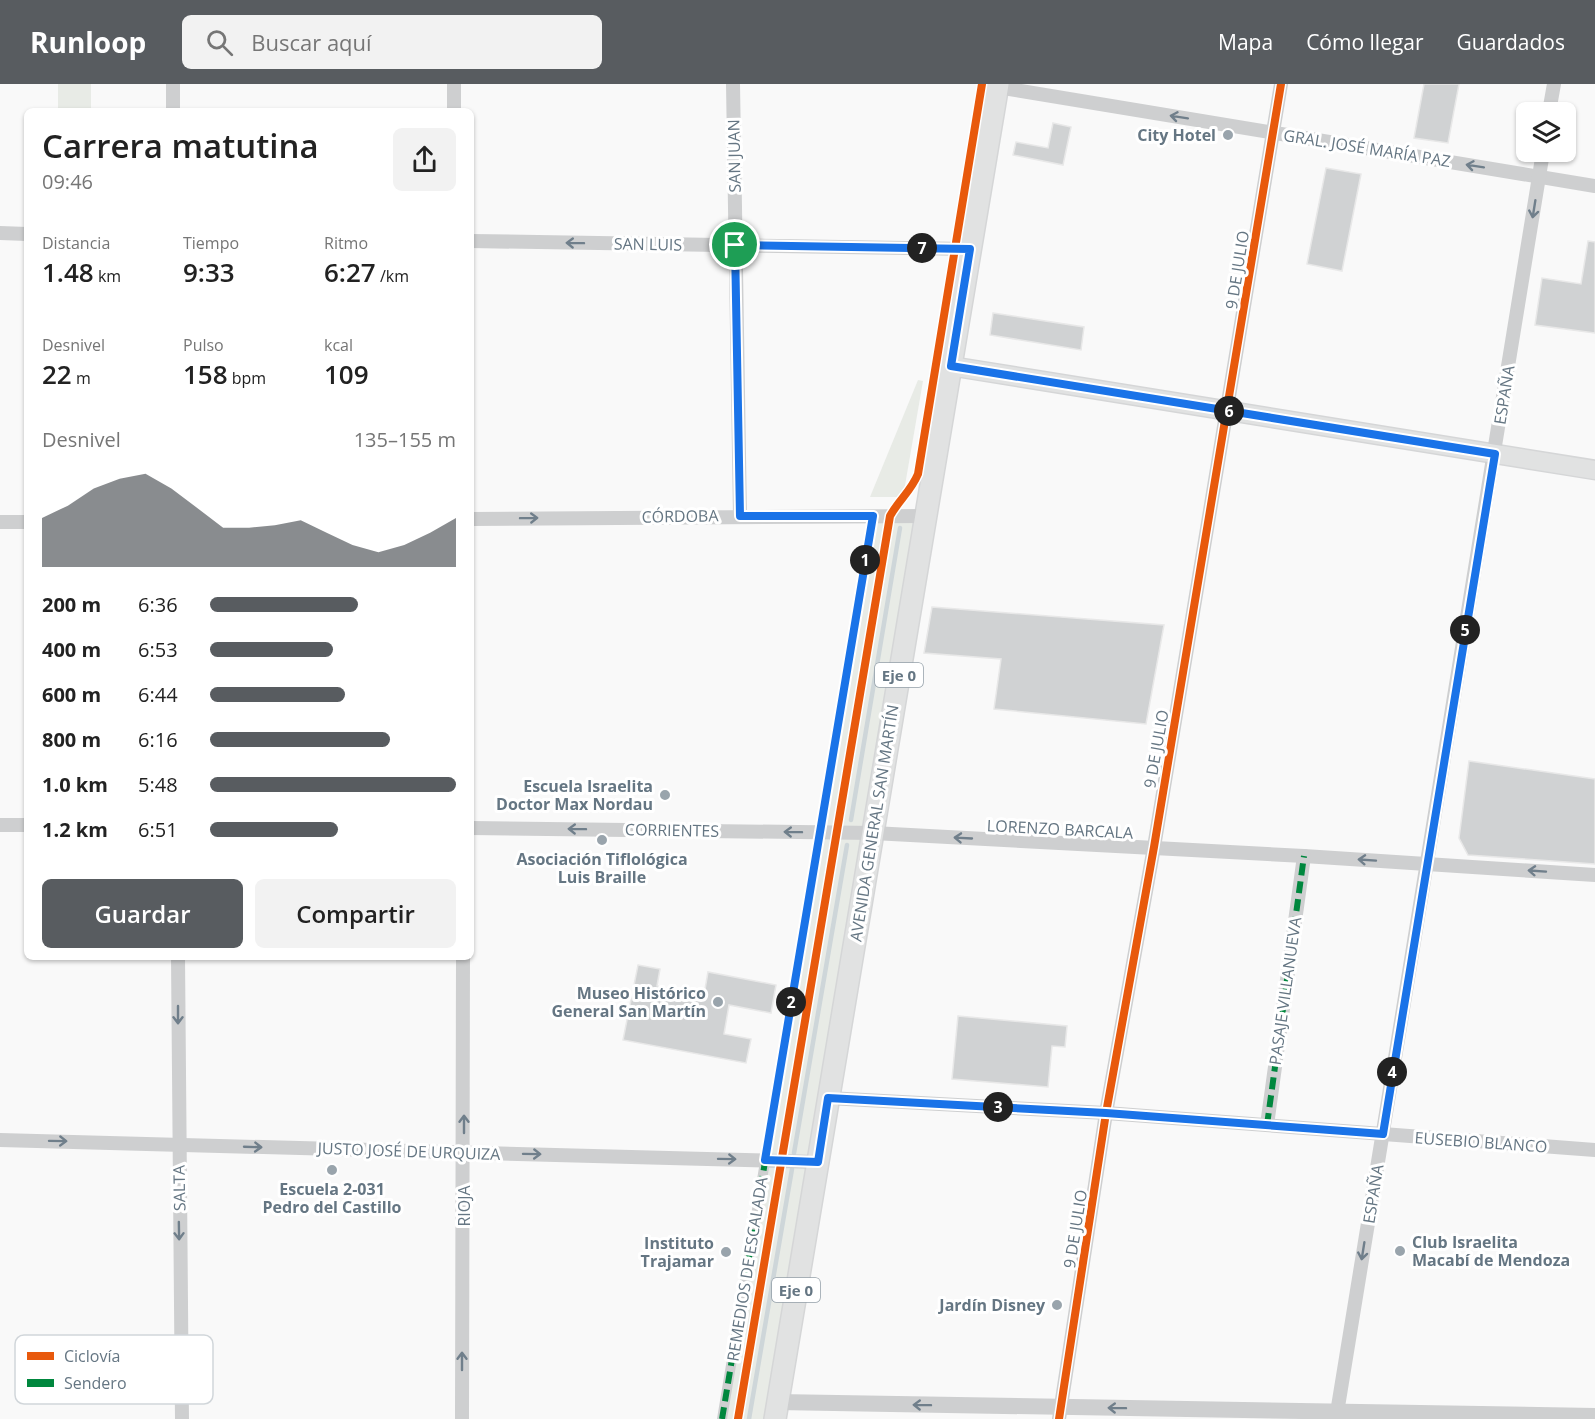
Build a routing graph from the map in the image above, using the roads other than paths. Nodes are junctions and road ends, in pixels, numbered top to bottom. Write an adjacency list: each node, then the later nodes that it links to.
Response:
1 (173, 84): 8 (street)
2 (454, 84): 9 (street)
3 (733, 84): 17 (street, SAN JUAN)
4 (1281, 84): 10 (street, 9 DE JULIO)
5 (1554, 84): 7 (street)
6 (997, 86): 10 (street, GRAL. JOSÉ MARÍA PAZ, one-way to 6); 18 (main road, AVENIDA GENERAL SAN MARTÍN / Eje 0)
7 (1551, 102)
8 (173, 108)
9 (454, 108)
10 (1273, 133): 12 (street, GRAL. JOSÉ MARÍA PAZ, one-way to 10); 20 (street, 9 DE JULIO)
11 (1541, 162): 12 (street, ESPAÑA)
12 (1539, 177): 13 (street, GRAL. JOSÉ MARÍA PAZ); 21 (street, ESPAÑA, one-way to 21)
13 (1595, 186)
14 (0, 233): 15 (street)
15 (24, 234)
16 (474, 241): 17 (street, SAN LUIS, one-way to 16)
17 (735, 245): 18 (street, SAN LUIS); 23 (street, SAN JUAN)
18 (970, 249): 19 (main road, AVENIDA GENERAL SAN MARTÍN / Eje 0)
19 (951, 366): 20 (main road); 25 (main road, AVENIDA GENERAL SAN MARTÍN / Eje 0)
20 (1227, 410): 21 (main road); 34 (street, 9 DE JULIO)
21 (1495, 454): 22 (main road); 36 (street, ESPAÑA)
22 (1595, 470)
23 (740, 516): 24 (street, CÓRDOBA); 26 (street, CÓRDOBA, one-way to 23)
24 (873, 516): 25 (street, CÓRDOBA); 32 (street, REMEDIOS DE ESCALADA)
25 (925, 516): 33 (main road, AVENIDA GENERAL SAN MARTÍN / Eje 0)
26 (474, 519)
27 (0, 522): 28 (street)
28 (24, 522)
29 (0, 825): 30 (street)
30 (24, 825)
31 (474, 828): 32 (street, CORRIENTES, one-way to 31)
32 (820, 832): 33 (street, CORRIENTES); 48 (street, REMEDIOS DE ESCALADA)
33 (873, 833): 34 (street, LORENZO BARCALA, one-way to 33); 40 (main road, AVENIDA GENERAL SAN MARTÍN / Eje 0)
34 (1154, 847): 35 (street, LORENZO BARCALA); 41 (street, 9 DE JULIO)
35 (1304, 856): 36 (street, LORENZO BARCALA, one-way to 35); 42 (street, PASAJE VILLANUEVA)
36 (1426, 864): 37 (street, LORENZO BARCALA, one-way to 36); 43 (street, ESPAÑA)
37 (1595, 875)
38 (178, 960): 45 (street, SALTA, one-way to 45)
39 (464, 960): 47 (street, RIOJA, one-way to 39)
40 (828, 1098): 41 (street, EUSEBIO BLANCO); 49 (main road, AVENIDA GENERAL SAN MARTÍN / Eje 0)
41 (1106, 1113): 42 (street, EUSEBIO BLANCO); 53 (street, 9 DE JULIO)
42 (1267, 1125): 43 (street, EUSEBIO BLANCO)
43 (1383, 1134): 46 (street, EUSEBIO BLANCO); 54 (street, ESPAÑA, one-way to 54)
44 (0, 1140): 45 (street, JUSTO JOSÉ DE URQUIZA, one-way to 45)
45 (178, 1144): 47 (street, JUSTO JOSÉ DE URQUIZA, one-way to 47); 50 (street, SALTA, one-way to 50)
46 (1595, 1150)
47 (464, 1153): 48 (street, JUSTO JOSÉ DE URQUIZA, one-way to 48); 57 (street, RIOJA, one-way to 47)
48 (765, 1160): 49 (street, JUSTO JOSÉ DE URQUIZA); 58 (street, REMEDIOS DE ESCALADA)
49 (818, 1162): 52 (main road, AVENIDA GENERAL SAN MARTÍN / Eje 0)
50 (181, 1335)
51 (182, 1404): 56 (street, SALTA, one-way to 56)
52 (776, 1411): 53 (street, one-way to 52)
53 (1060, 1413): 54 (street, one-way to 53)
54 (1336, 1416): 55 (street)
55 (1595, 1416)
56 (182, 1419)
57 (462, 1419)
58 (722, 1419)

